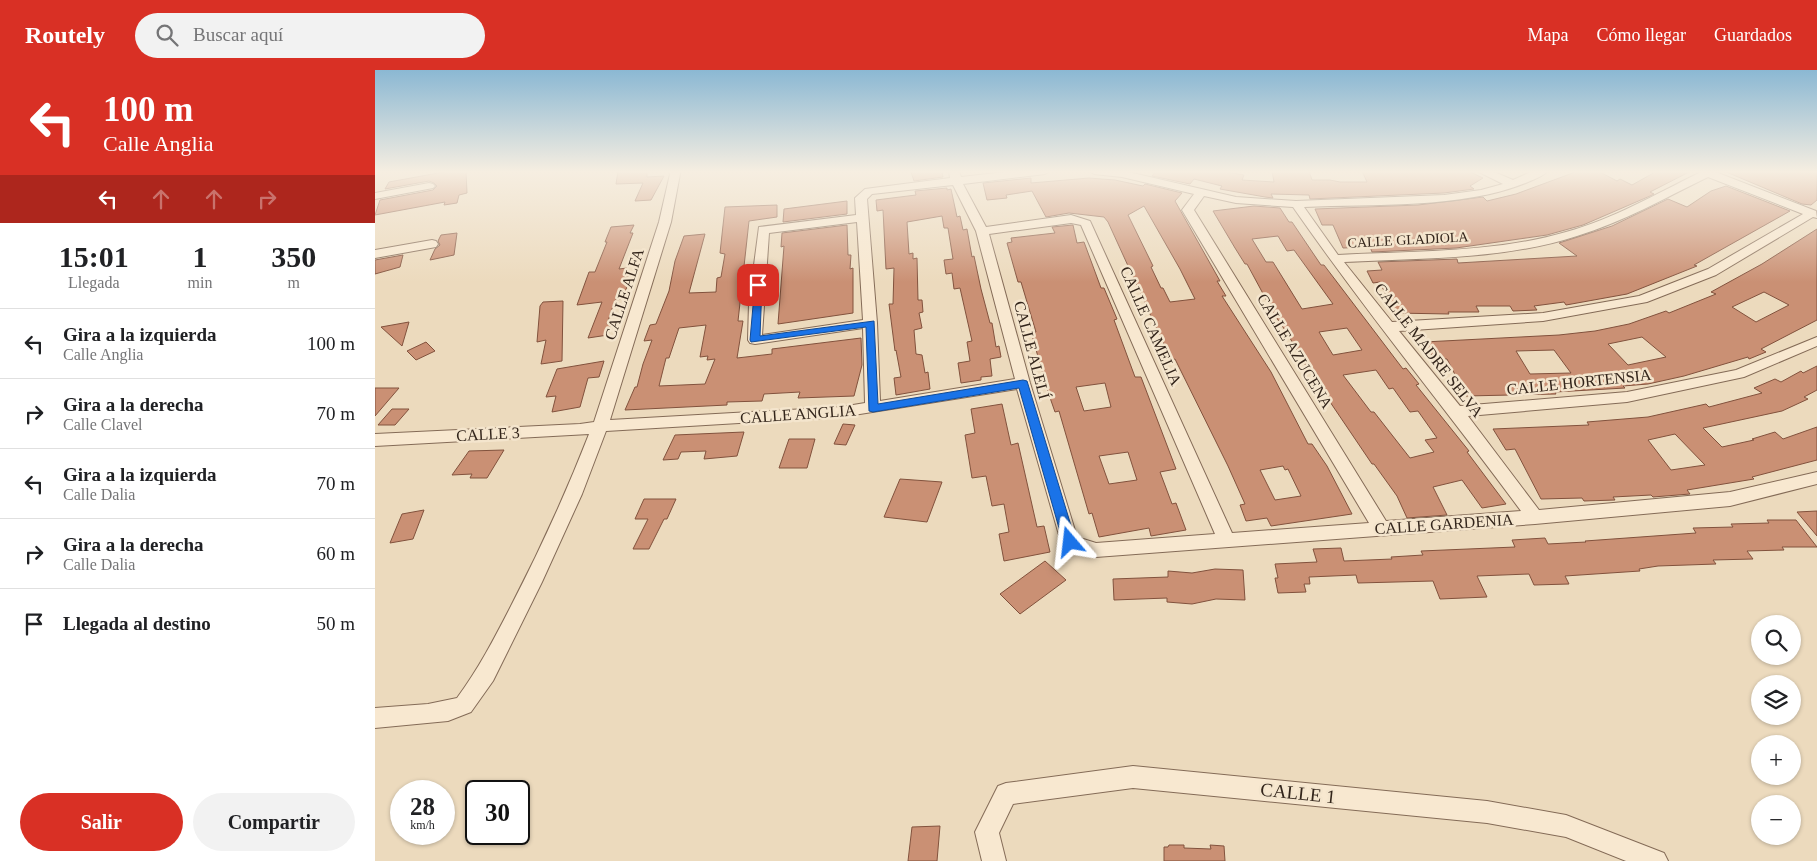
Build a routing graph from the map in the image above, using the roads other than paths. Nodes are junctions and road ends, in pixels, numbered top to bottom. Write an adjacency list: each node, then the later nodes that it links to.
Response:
1 (668, 208): 20 (street, CALLE ALFA)
2 (861, 208): 9 (street)
3 (971, 208): 10 (street, CALLE ALELÍ)
4 (1189, 208): 24 (street, CALLE AZUCENA)
5 (1299, 208): 13 (street, CALLE MADRE SELVA)
6 (1635, 208): 13 (street, CALLE GLADIOLA)
7 (1799, 208): 8 (street)
8 (1815, 214): 15 (street)
9 (861, 218): 14 (street); 14 (street)
10 (982, 231): 17 (street, CALLE ALELÍ); 25 (street, CALLE CAMELIA)
11 (432, 244): 12 (street)
12 (375, 254)
13 (1335, 259): 15 (street, CALLE MADRE SELVA)
14 (870, 323): 18 (street)
15 (1388, 328): 19 (street, CALLE MADRE SELVA)
16 (1817, 341): 19 (street, CALLE HORTENSIA)
17 (1023, 384): 18 (street, CALLE ANGLIA); 26 (street, CALLE ALELÍ)
18 (873, 408): 20 (street, CALLE ANGLIA)
19 (1456, 412): 23 (street, CALLE MADRE SELVA)
20 (601, 426): 21 (street, CALLE 3); 27 (street, CALLE ALFA)
21 (375, 440)
22 (1817, 478): 23 (street, CALLE GARDENIA)
23 (1535, 517): 24 (street, CALLE GARDENIA)
24 (1382, 529): 25 (street, CALLE GARDENIA)
25 (1226, 540): 26 (street, CALLE GARDENIA)
26 (1070, 542)
27 (375, 718)
28 (994, 861): 29 (street, CALLE 1)
29 (1655, 861)

